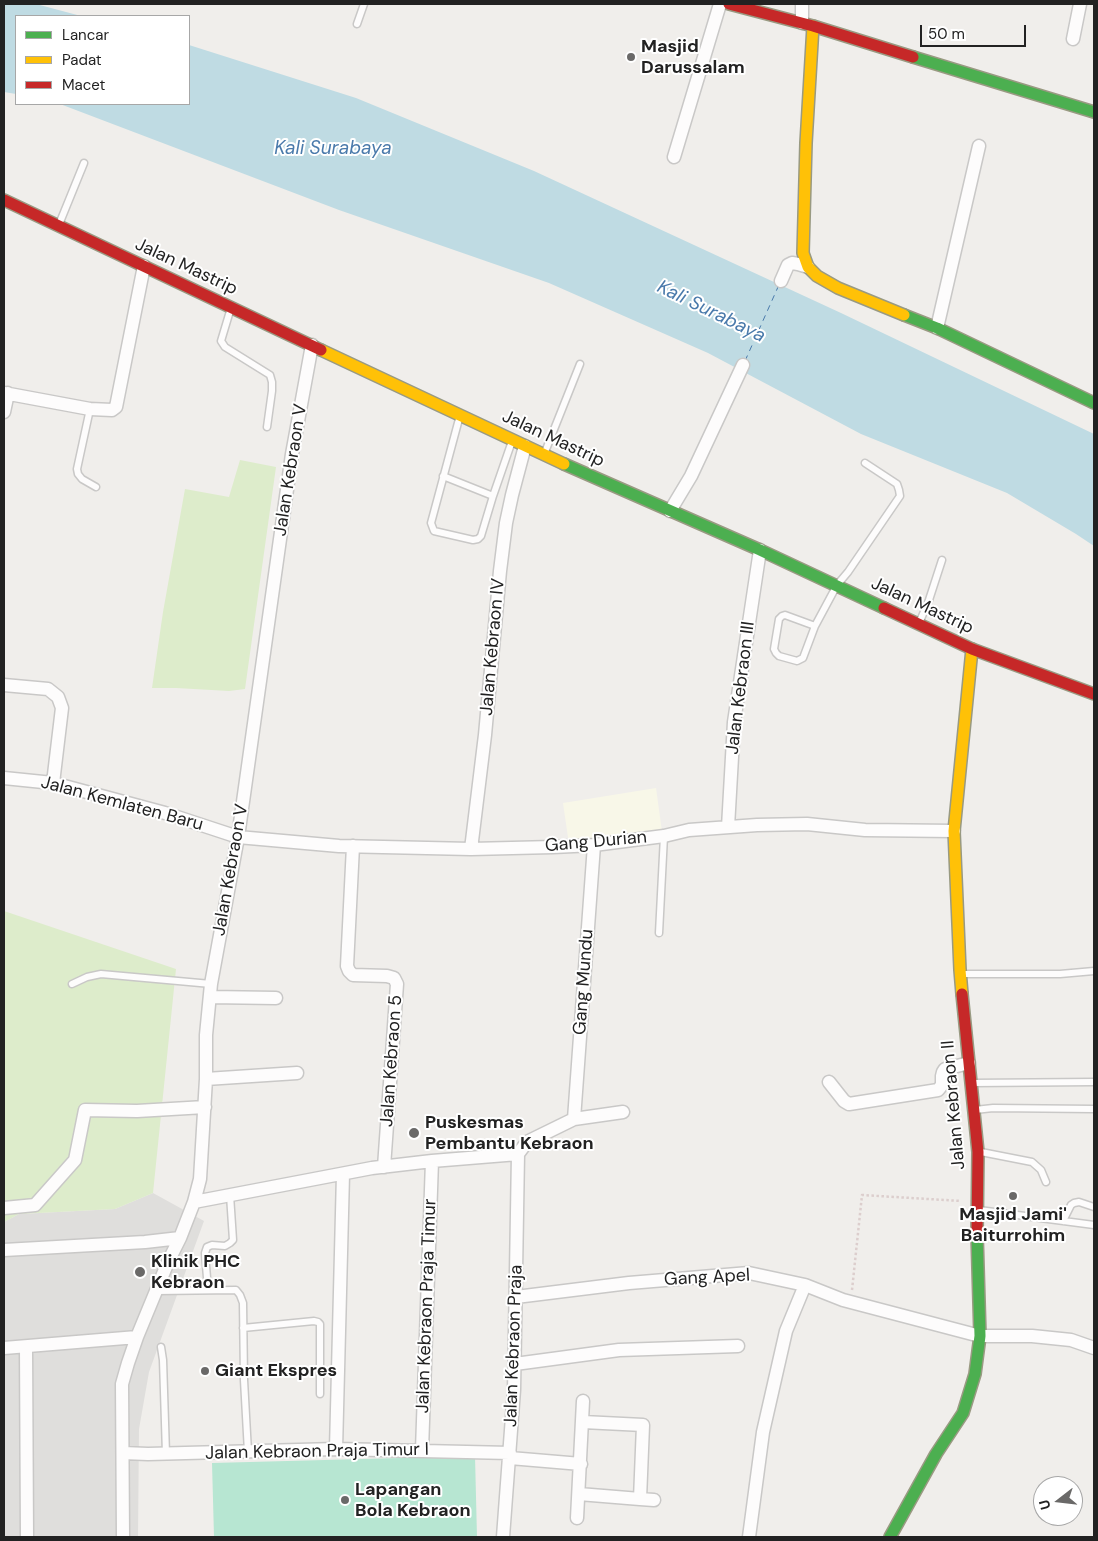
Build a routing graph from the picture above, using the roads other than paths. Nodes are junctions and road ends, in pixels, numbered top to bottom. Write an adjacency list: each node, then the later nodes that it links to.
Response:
1 (364, 4): 6 (lane)
2 (720, 4): 11 (street)
3 (729, 4): 7 (main road)
4 (802, 4): 7 (street)
5 (1080, 4): 8 (street)
6 (357, 24)
7 (807, 24): 9 (main road); 16 (main road)
8 (1073, 39)
9 (1094, 112)
10 (979, 146): 19 (street)
11 (674, 157)
12 (84, 163): 14 (lane)
13 (4, 200): 14 (main road, Jalan Mastrip)
14 (58, 226): 15 (main road, Jalan Mastrip)
15 (144, 266): 18 (main road, Jalan Mastrip); 25 (street)
16 (808, 267): 17 (street); 19 (main road)
17 (781, 282)
18 (231, 307): 20 (main road, Jalan Mastrip); 28 (lane)
19 (937, 328): 24 (main road)
20 (312, 346): 27 (main road, Jalan Mastrip); 51 (street, Jalan Kebraon V)
21 (580, 364): 31 (lane)
22 (743, 365): 36 (street)
23 (6, 393): 25 (street); 26 (street)
24 (1094, 403)
25 (90, 409): 34 (lane)
26 (4, 412)
27 (460, 415): 29 (main road, Jalan Mastrip); 33 (lane)
28 (267, 427)
29 (512, 440): 30 (main road, Jalan Mastrip); 35 (lane)
30 (525, 446): 31 (main road, Jalan Mastrip); 54 (street, Jalan Kebraon IV)
31 (544, 455): 36 (main road, Jalan Mastrip)
32 (865, 463): 39 (lane)
33 (443, 476): 35 (lane); 35 (lane)
34 (96, 487)
35 (493, 496)
36 (670, 511): 37 (main road, Jalan Mastrip)
37 (760, 550): 39 (main road, Jalan Mastrip); 48 (street, Jalan Kebraon III)
38 (942, 560): 40 (lane)
39 (837, 585): 40 (main road, Jalan Mastrip); 41 (lane)
40 (918, 624): 42 (main road, Jalan Mastrip)
41 (815, 626): 41 (lane)
42 (972, 649): 45 (main road, Jalan Mastrip); 49 (main road, Jalan Kebraon II)
43 (1094, 679): 45 (street)
44 (4, 685): 47 (street)
45 (1092, 693)
46 (4, 778): 47 (street, Jalan Kemlaten Baru)
47 (53, 783): 51 (street, Jalan Kemlaten Baru)
48 (728, 827): 49 (street, Gang Durian); 50 (street, Gang Durian)
49 (954, 831): 57 (main road, Jalan Kebraon II)
50 (664, 836): 52 (street, Gang Durian); 55 (lane)
51 (238, 837): 53 (street, Gang Durian); 59 (street, Jalan Kebraon V)
52 (594, 845): 54 (street, Gang Durian); 71 (street, Gang Mundu)
53 (353, 846): 54 (street, Gang Durian); 75 (street, Jalan Kebraon 5)
54 (471, 849)
55 (659, 932)
56 (1094, 971): 57 (lane)
57 (960, 974): 61 (main road, Jalan Kebraon II)
58 (72, 984): 59 (lane)
59 (211, 991): 60 (street); 63 (street, Jalan Kebraon V)
60 (276, 998)
61 (969, 1064): 64 (street); 66 (main road, Jalan Kebraon II)
62 (297, 1072): 63 (street)
63 (206, 1079): 67 (street, Jalan Kebraon V)
64 (829, 1082)
65 (1094, 1082): 66 (lane)
66 (971, 1083): 69 (main road, Jalan Kebraon II)
67 (205, 1107): 79 (street, Jalan Kebraon V); 82 (street)
68 (1094, 1109): 69 (lane)
69 (974, 1110): 72 (main road, Jalan Kebraon II)
70 (623, 1112): 71 (street)
71 (574, 1120): 73 (street)
72 (978, 1152): 77 (lane); 80 (main road, Jalan Kebraon II)
73 (518, 1154): 74 (street); 90 (street, Jalan Kebraon Praja)
74 (432, 1161): 75 (street); 104 (street, Jalan Kebraon Praja Timur)
75 (384, 1167): 76 (street)
76 (343, 1174): 78 (street); 103 (street)
77 (1046, 1182)
78 (230, 1195): 79 (street); 88 (lane)
79 (194, 1202): 85 (street, Jalan Kebraon V)
80 (977, 1206): 83 (lane); 92 (main road, Jalan Kebraon II)
81 (1094, 1207): 83 (lane)
82 (4, 1208)
83 (1063, 1221): 84 (lane)
84 (1094, 1225)
85 (180, 1238): 86 (street); 89 (street, Jalan Kebraon V)
86 (4, 1250)
87 (805, 1285): 90 (street, Gang Apel); 92 (street, Gang Apel); 117 (street)
88 (208, 1290): 89 (lane); 91 (lane)
89 (156, 1291): 93 (street, Jalan Kebraon V)
90 (516, 1297): 99 (street, Jalan Kebraon Praja)
91 (243, 1328): 100 (lane); 105 (lane)
92 (980, 1336): 98 (street, Gang Apel); 118 (main road, Jalan Kebraon II)
93 (137, 1337): 95 (street); 106 (street, Jalan Kebraon V)
94 (738, 1346): 99 (street)
95 (26, 1347): 97 (street); 114 (street)
96 (161, 1347): 107 (lane)
97 (4, 1348)
98 (1094, 1348)
99 (515, 1364): 108 (street, Jalan Kebraon Praja)
100 (320, 1394)
101 (583, 1401): 102 (street)
102 (583, 1422): 109 (street); 111 (street)
103 (336, 1449): 104 (street, Jalan Kebraon Praja Timur I); 105 (street, Jalan Kebraon Praja Timur I)
104 (422, 1450): 108 (street, Jalan Kebraon Praja Timur I)
105 (248, 1452): 107 (street, Jalan Kebraon Praja Timur I)
106 (123, 1454): 107 (street, Jalan Kebraon Praja Timur I); 115 (street, Jalan Kebraon V)
107 (166, 1454)
108 (510, 1456): 109 (street, Jalan Kebraon Praja Timur I); 116 (street, Jalan Kebraon Praja)
109 (581, 1464): 110 (street)
110 (579, 1494): 111 (street); 113 (street)
111 (640, 1499): 112 (street)
112 (654, 1500)
113 (577, 1518)
114 (27, 1537)
115 (123, 1537)
116 (503, 1537)
117 (749, 1537)
118 (890, 1537)

